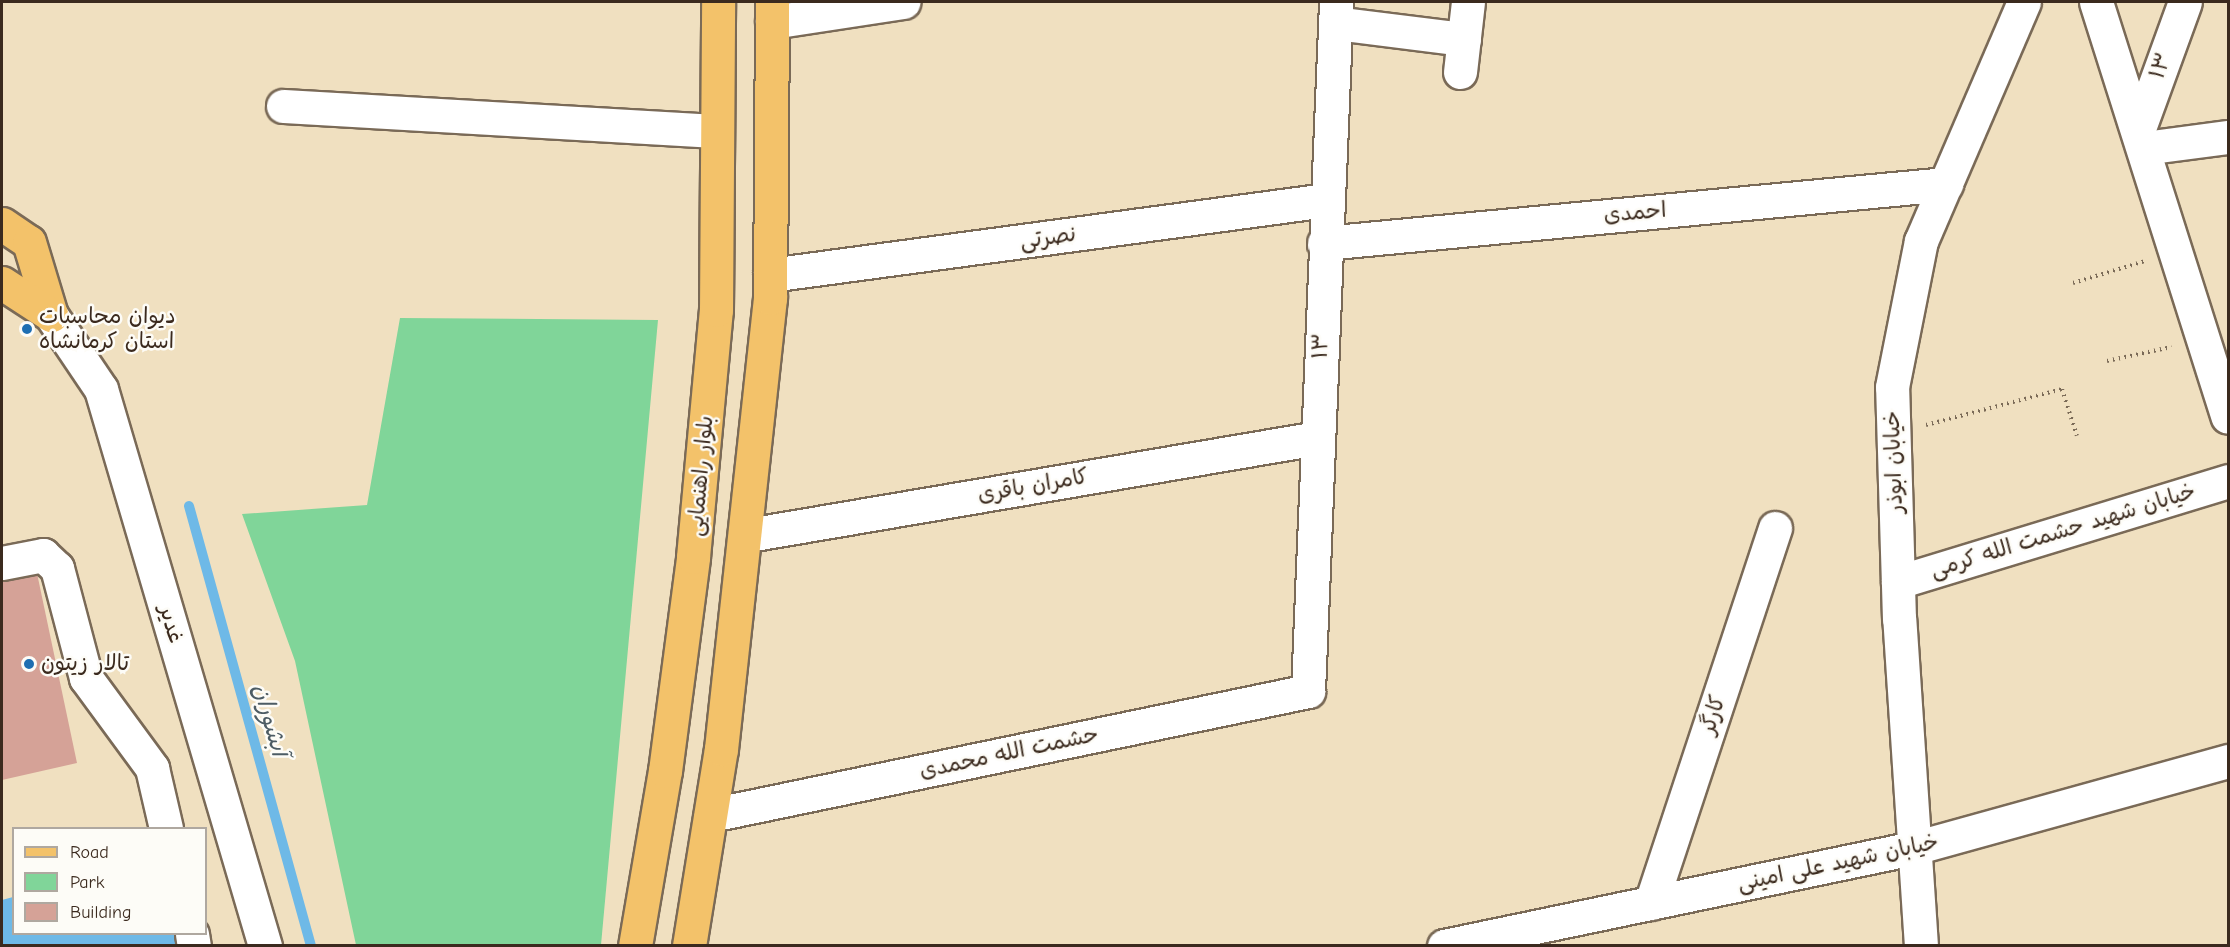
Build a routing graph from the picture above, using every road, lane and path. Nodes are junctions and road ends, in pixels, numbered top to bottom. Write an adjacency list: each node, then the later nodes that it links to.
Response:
1 (718, 2): 12 (main road, بلوار راهنمایی)
2 (903, 2): 7 (street)
3 (1468, 2): 9 (street)
4 (2024, 2): 15 (street, خیابان ابوذر)
5 (2096, 2): 14 (street)
6 (2185, 2): 14 (street, ۱۳)
7 (772, 12): 20 (main road)
8 (1335, 12): 9 (street); 16 (street, ۱۳)
9 (1464, 39): 10 (street)
10 (1460, 72)
11 (283, 106): 12 (street)
12 (716, 131): 43 (main road, بلوار راهنمایی)
13 (2229, 136): 14 (street)
14 (2141, 140): 19 (street)
15 (1946, 183): 18 (street, احمدی); 27 (street, خیابان ابوذر)
16 (1326, 200): 18 (street, ۱۳); 20 (street, نصرتی)
17 (2, 224): 23 (main road)
18 (1324, 243): 29 (street, ۱۳)
19 (2177, 251): 22 (path); 24 (street)
20 (770, 275): 32 (main road)
21 (2, 283): 23 (main road)
22 (2073, 283)
23 (51, 315): 42 (street, غدیر)
24 (2214, 348): 25 (path); 26 (street)
25 (2107, 361)
26 (2229, 417)
27 (1893, 433): 28 (path); 34 (street, خیابان ابوذر)
28 (2077, 436)
29 (1317, 438): 32 (street, کامران باقری); 35 (street, ۱۳)
30 (2229, 481): 34 (street, خیابان شهید حشمت الله کرمی)
31 (1775, 528): 40 (street, کارگر)
32 (748, 535): 37 (main road)
33 (2, 563): 38 (street)
34 (1898, 582): 39 (street, خیابان ابوذر)
35 (1308, 691): 37 (street, حشمت الله محمدی)
36 (2229, 761): 39 (street, خیابان شهید علی امینی)
37 (711, 815): 44 (main road)
38 (166, 827)
39 (1914, 848): 40 (street, خیابان شهید علی امینی); 47 (street, خیابان ابوذر)
40 (1651, 903): 41 (street, خیابان شهید علی امینی)
41 (1570, 919): 45 (street, خیابان شهید علی امینی); 46 (street)
42 (265, 945)
43 (635, 945)
44 (689, 945)
45 (1444, 945)
46 (1544, 945)
47 (1920, 945)

